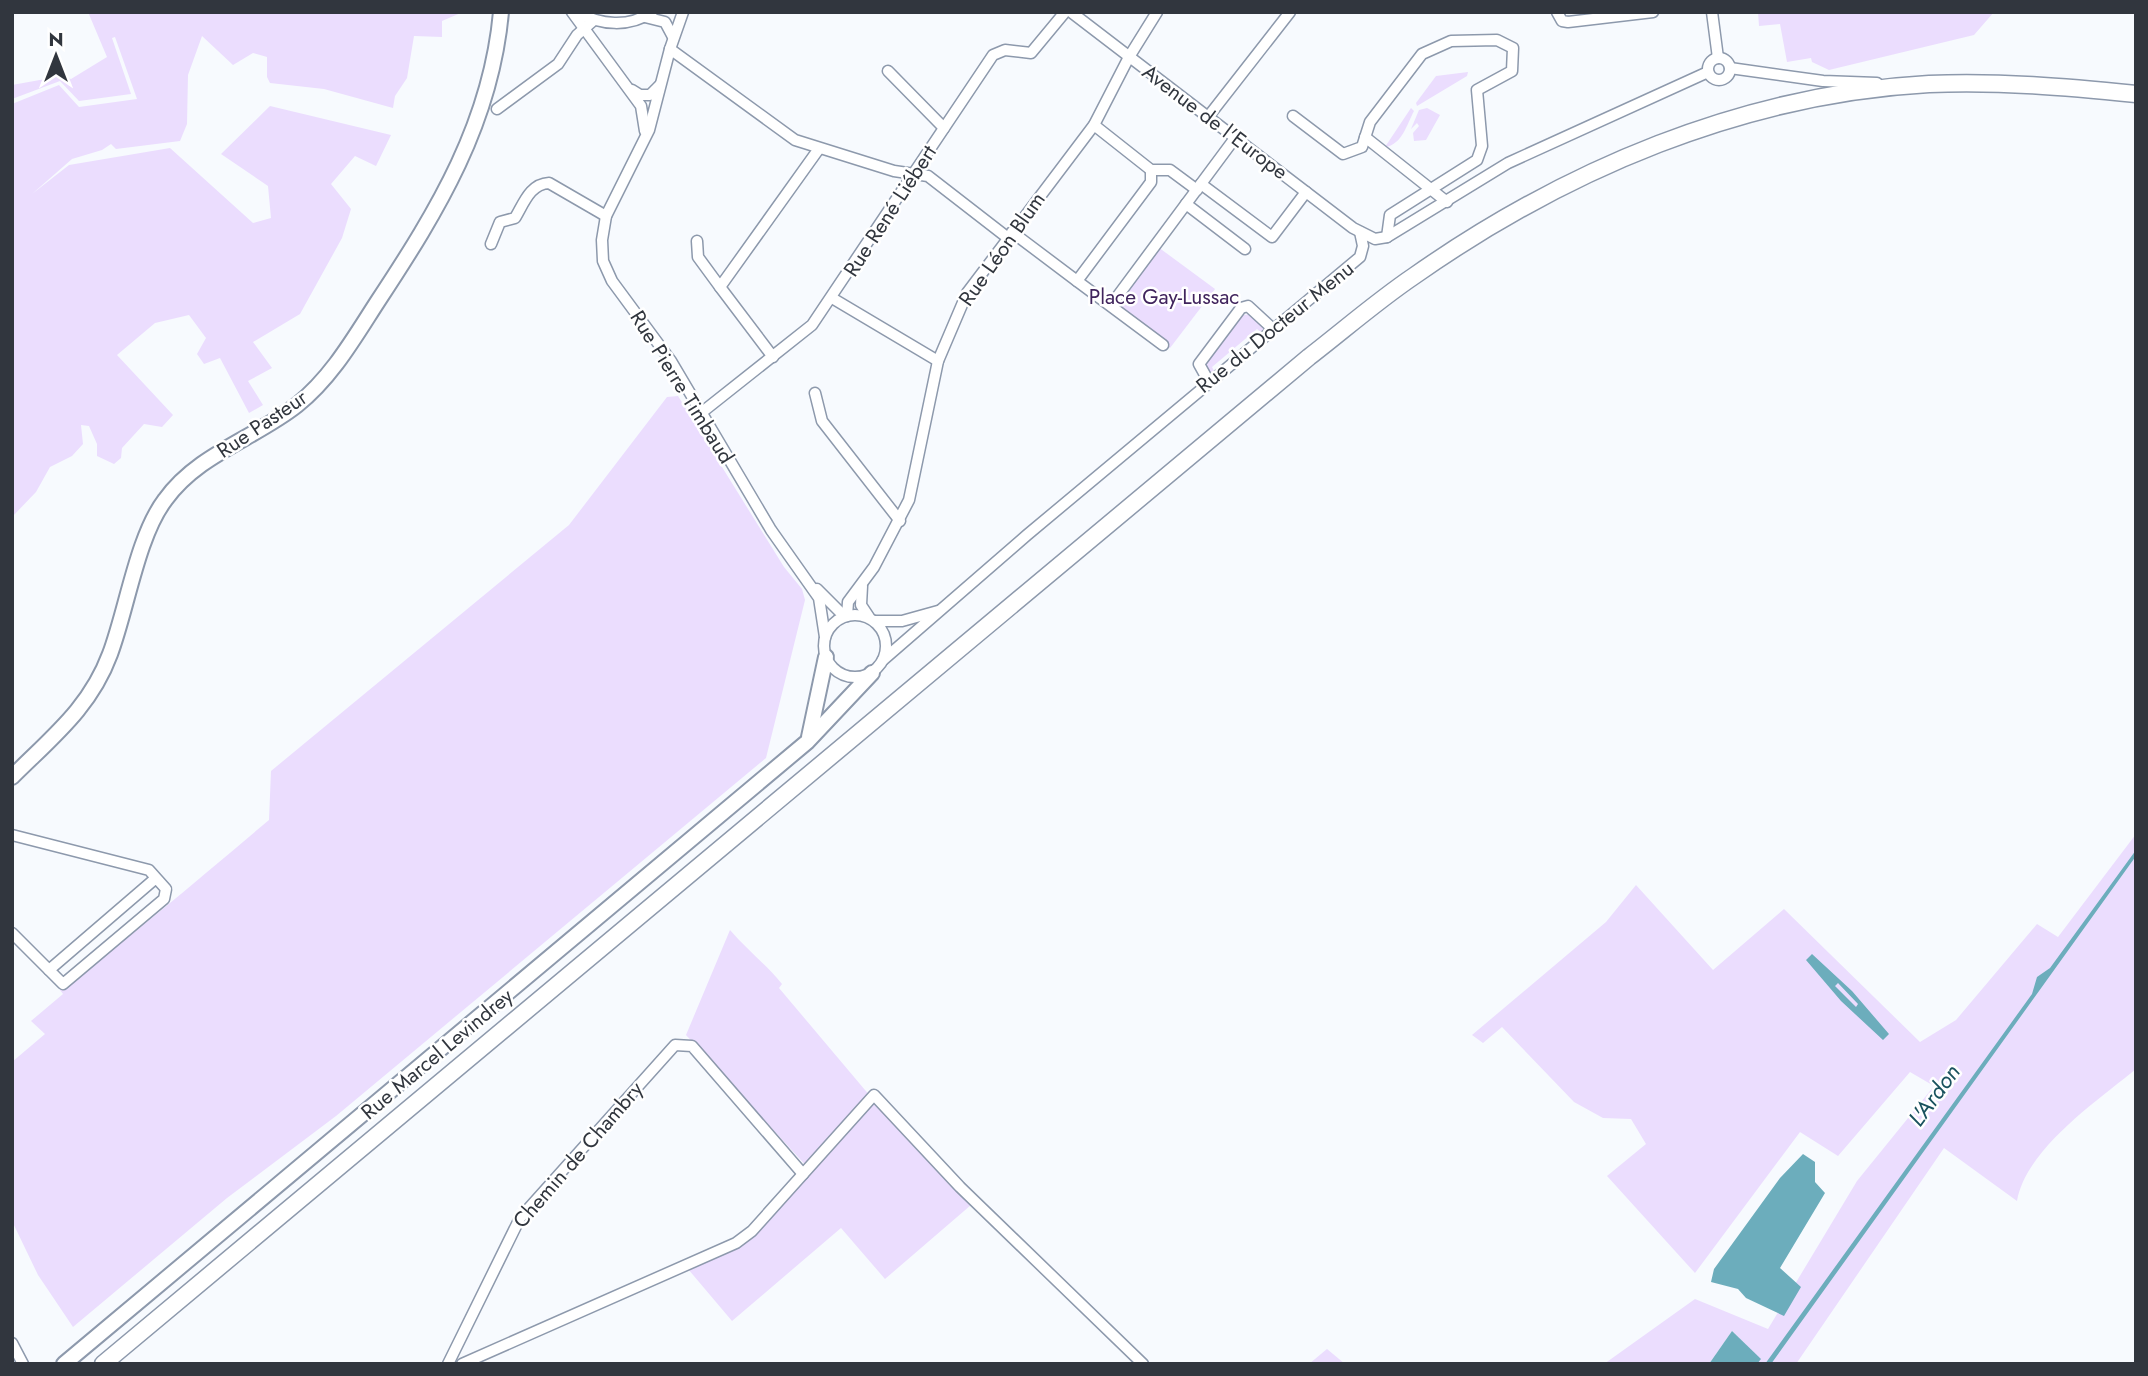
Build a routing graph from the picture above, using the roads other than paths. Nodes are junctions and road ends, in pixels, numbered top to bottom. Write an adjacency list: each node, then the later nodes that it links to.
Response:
1 (501, 12): 71 (street, Rue Pasteur)
2 (574, 12): 12 (street); 13 (street, Rue Pierre Timbaud)
3 (683, 12): 14 (street, Rue Pierre Timbaud)
4 (1065, 12): 29 (street, Rue René Liébert)
5 (1071, 12): 16 (street, Avenue de l'Europe)
6 (1157, 12): 16 (street, Rue Léon Blum)
7 (1290, 12): 27 (street)
8 (1557, 12): 9 (street)
9 (1653, 12)
10 (1712, 12): 17 (street)
11 (649, 15): 12 (street); 14 (street)
12 (594, 20): 13 (street)
13 (583, 29): 23 (street, Rue Pierre Timbaud); 25 (street)
14 (673, 37): 15 (street, Rue Pierre Timbaud)
15 (670, 49): 21 (street, Rue Pierre Timbaud); 33 (street)
16 (1129, 57): 27 (street, Avenue de l'Europe); 28 (street, Rue Léon Blum)
17 (1718, 58): 18 (street); 20 (street)
18 (1730, 68): 20 (street); 22 (street)
19 (888, 71): 29 (street)
20 (1708, 72): 39 (street)
21 (661, 84): 23 (street); 32 (street, Rue Pierre Timbaud)
22 (1930, 84): 24 (main road); 80 (main road)
23 (626, 85): 32 (street, Rue Pierre Timbaud)
24 (2136, 94)
25 (497, 109)
26 (1293, 116): 30 (street)
27 (1208, 117): 31 (street, Avenue de l'Europe)
28 (1094, 125): 34 (street); 43 (street, Rue Léon Blum)
29 (944, 128): 35 (street, Rue René Liébert)
30 (1365, 137): 37 (street); 37 (street)
31 (1235, 138): 36 (street); 38 (street, Avenue de l'Europe)
32 (642, 140): 41 (street, Rue Pierre Timbaud)
33 (818, 150): 35 (street); 49 (street)
34 (1151, 170): 36 (street); 48 (street)
35 (915, 174): 43 (street); 50 (street, Rue René Liébert)
36 (1199, 187): 38 (street); 40 (street)
37 (1431, 189): 39 (street); 44 (street)
38 (1306, 192): 42 (street, Avenue de l'Europe)
39 (1447, 202): 44 (street)
40 (1186, 204): 47 (street); 51 (street)
41 (606, 216): 46 (street); 58 (street, Rue Pierre Timbaud)
42 (1360, 233): 44 (street, Rue du Docteur Menu); 52 (street, Rue du Docteur Menu)
43 (1010, 235): 48 (street); 55 (street, Rue Léon Blum)
44 (1387, 237)
45 (697, 241): 49 (street)
46 (491, 244)
47 (1245, 249)
48 (1077, 281): 51 (street)
49 (720, 287): 54 (street)
50 (832, 298): 54 (street, Rue René Liébert); 55 (street)
51 (1111, 305): 53 (street)
52 (1273, 329): 56 (street, Rue du Docteur Menu); 56 (street)
53 (1163, 345)
54 (773, 356): 58 (street, Rue René Liébert)
55 (938, 361): 59 (street, Rue Léon Blum)
56 (1209, 382): 63 (street, Rue du Docteur Menu)
57 (815, 393): 59 (street)
58 (701, 413): 60 (street, Rue Pierre Timbaud)
59 (900, 521): 61 (street, Rue Léon Blum)
60 (811, 584): 62 (street, Rue Pierre Timbaud); 66 (street, Rue Pierre Timbaud)
61 (862, 584): 62 (street); 64 (street, Rue Léon Blum); 65 (street)
62 (827, 597): 64 (street, Rue Pierre Timbaud)
63 (938, 611): 65 (street, Rue du Docteur Menu); 68 (street, Rue du Docteur Menu)
64 (846, 616): 65 (street); 66 (street)
65 (872, 619): 68 (street)
66 (825, 637): 67 (street)
67 (826, 657): 69 (street); 70 (street)
68 (883, 660): 69 (street)
69 (872, 673): 70 (street, Rue Marcel Levindrey)
70 (807, 742): 79 (street, Rue Marcel Levindrey)
71 (12, 777)
72 (12, 835): 73 (street)
73 (156, 878): 75 (street); 75 (street)
74 (12, 933): 75 (street)
75 (49, 970)
76 (803, 1174): 81 (street, Chemin de Chambry); 82 (street); 83 (street)
77 (12, 1343): 78 (street)
78 (23, 1364)
79 (64, 1364)
80 (103, 1364)
81 (448, 1364)
82 (462, 1364)
83 (1143, 1364)

